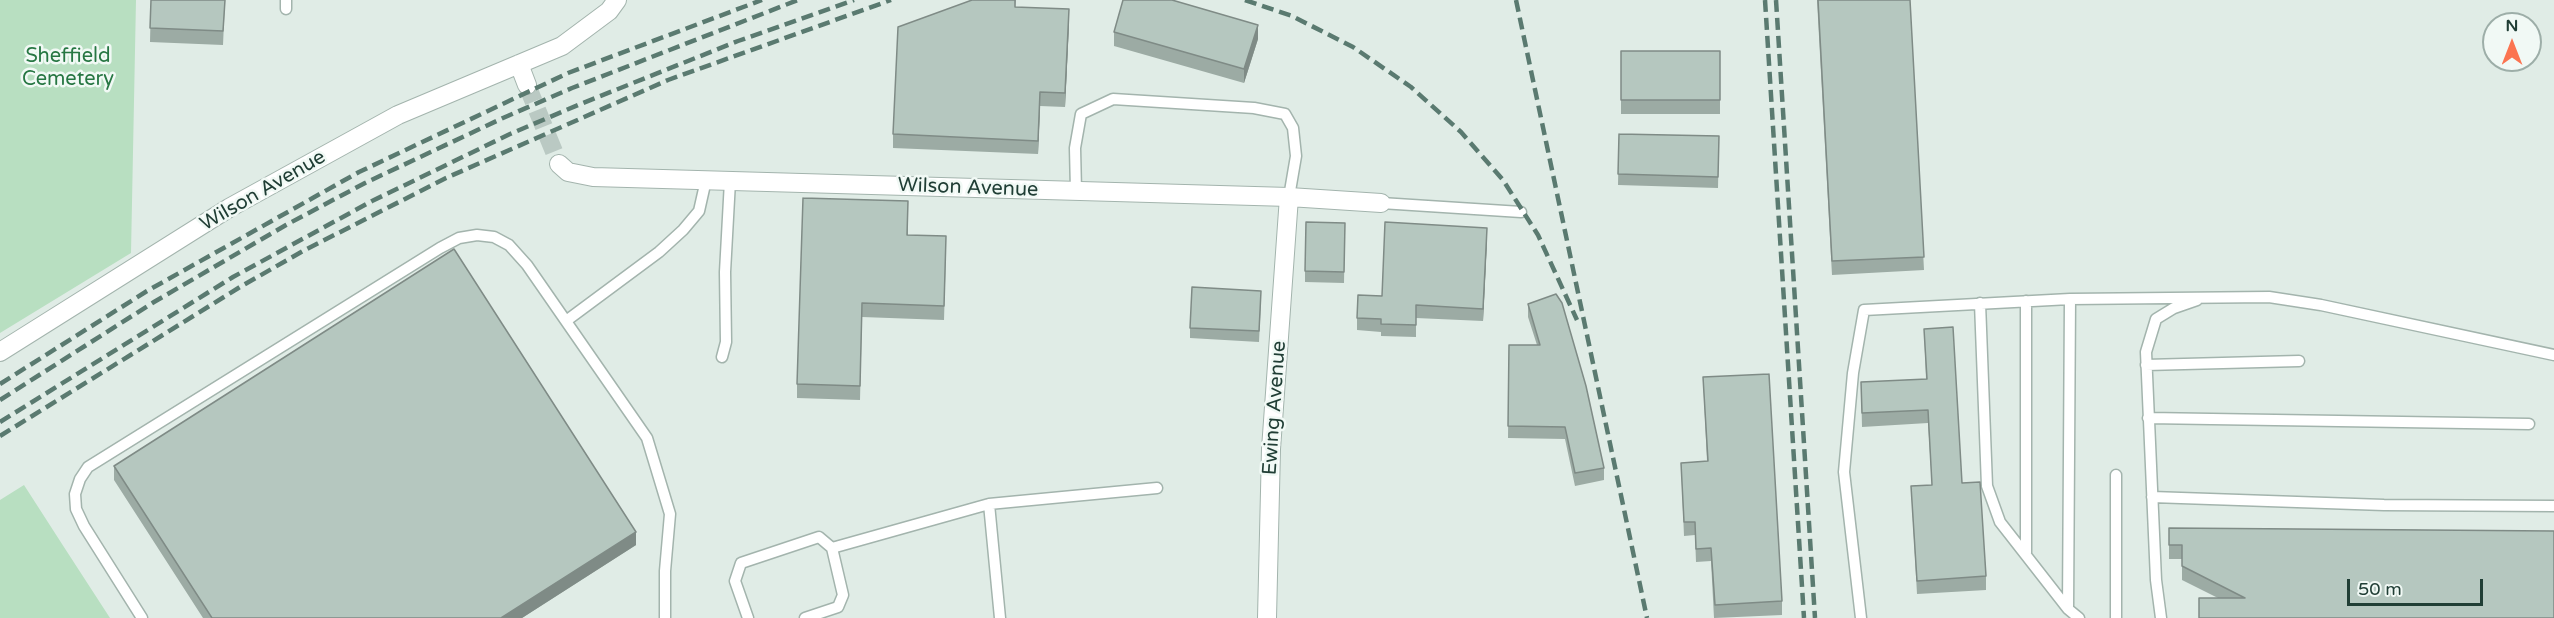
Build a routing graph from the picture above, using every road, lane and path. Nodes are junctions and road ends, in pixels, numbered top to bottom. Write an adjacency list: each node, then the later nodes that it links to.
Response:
1 (617, 0): 2 (street, Wilson Avenue)
2 (519, 64): 3 (street); 16 (street, Wilson Avenue)
3 (527, 85)
4 (559, 164): 5 (street, Wilson Avenue)
5 (706, 180): 6 (street, Wilson Avenue); 15 (lane)
6 (730, 181): 7 (street, Wilson Avenue); 18 (lane)
7 (1076, 191): 8 (street, Wilson Avenue); 8 (lane)
8 (1289, 197): 9 (street, Wilson Avenue); 36 (street, Ewing Avenue)
9 (1381, 203): 10 (lane)
10 (1521, 212)
11 (2206, 297): 12 (lane); 17 (lane); 20 (lane)
12 (2070, 299): 13 (lane); 30 (lane)
13 (2026, 301): 14 (lane); 29 (lane)
14 (1980, 303): 29 (lane); 37 (lane)
15 (566, 321): 31 (lane); 32 (lane)
16 (0, 352)
17 (2554, 355)
18 (722, 357)
19 (2300, 361): 20 (lane)
20 (2146, 365): 21 (lane)
21 (2148, 418): 22 (lane); 25 (lane)
22 (2529, 424)
23 (2116, 475): 39 (lane)
24 (1157, 488): 26 (lane)
25 (2152, 497): 27 (lane); 40 (lane)
26 (988, 504): 28 (lane); 35 (lane)
27 (2554, 506)
28 (832, 548): 33 (lane); 34 (lane)
29 (2026, 553): 30 (lane)
30 (2068, 609): 38 (lane)
31 (142, 618)
32 (665, 618)
33 (748, 618)
34 (805, 618)
35 (1000, 618)
36 (1267, 618)
37 (1861, 618)
38 (2079, 618)
39 (2116, 618)
40 (2161, 618)

